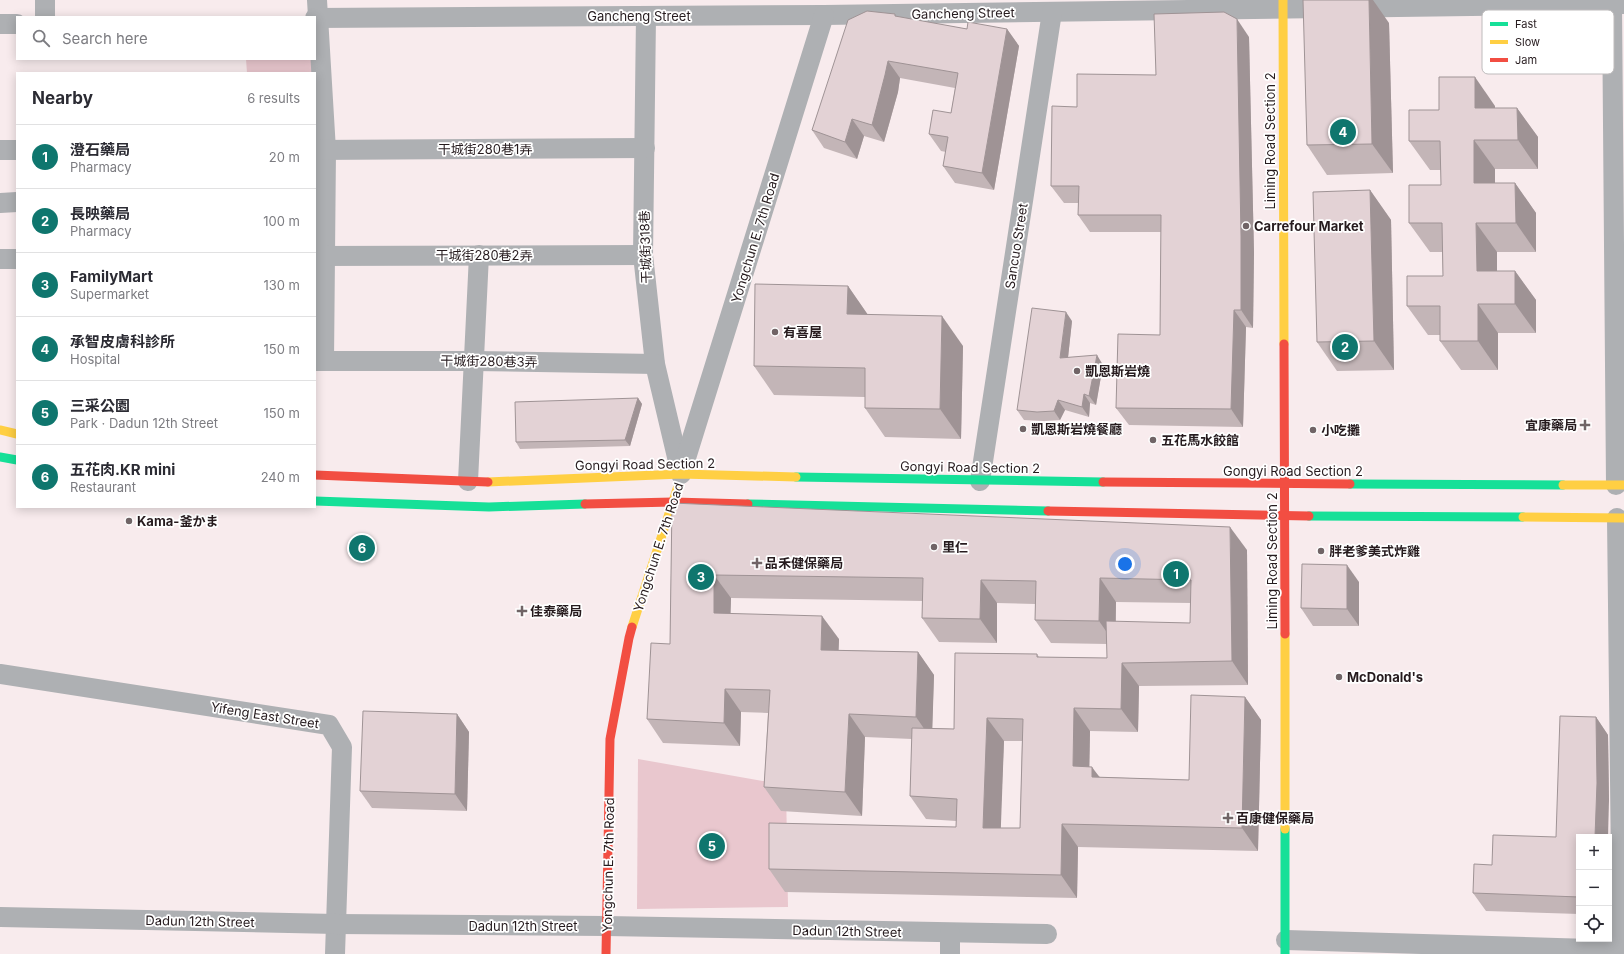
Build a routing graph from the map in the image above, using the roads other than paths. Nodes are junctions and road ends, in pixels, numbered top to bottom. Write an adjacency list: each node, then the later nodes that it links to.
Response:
1 (45, 0): 8 (street)
2 (1519, 3): 3 (street, Gancheng Street); 4 (street, Gancheng Street)
3 (1283, 4): 6 (street, Gancheng Street); 36 (main road, Liming Road Section 2)
4 (1618, 4): 37 (street)
5 (317, 12): 9 (street, Gancheng Street); 15 (street)
6 (1052, 12): 7 (street, Gancheng Street); 35 (street, Sancuo Street)
7 (824, 15): 9 (street, Gancheng Street); 32 (street, Yongchun E. 7th Road)
8 (45, 16)
9 (646, 16): 12 (street, 干城街318巷)
10 (0, 24): 11 (street)
11 (16, 24)
12 (644, 148): 15 (street, 干城街280巷1弄); 20 (street, 干城街318巷)
13 (0, 150): 14 (street)
14 (16, 150)
15 (321, 150): 16 (street)
16 (320, 197): 21 (street)
17 (16, 202): 18 (street)
18 (0, 203)
19 (479, 255): 20 (street, 干城街280巷2弄); 21 (street, 干城街280巷2弄); 25 (street)
20 (643, 255): 27 (street, 干城街318巷)
21 (320, 256): 24 (street)
22 (16, 258): 23 (street)
23 (0, 259)
24 (320, 300): 26 (street)
25 (474, 360): 26 (street, 干城街280巷3弄); 27 (street, 干城街280巷3弄); 34 (street)
26 (319, 361)
27 (655, 364): 32 (street, 干城街318巷)
28 (0, 430): 29 (main road)
29 (16, 434)
30 (0, 457): 31 (main road)
31 (16, 460)
32 (681, 474): 34 (main road, Gongyi Road Section 2); 35 (main road, Gongyi Road Section 2); 39 (main road, Yongchun E. 7th Road)
33 (316, 475): 34 (main road, Gongyi Road Section 2)
34 (468, 481)
35 (980, 481): 36 (main road, Gongyi Road Section 2)
36 (1285, 484): 37 (main road, Gongyi Road Section 2); 40 (main road, Liming Road Section 2)
37 (1620, 485)
38 (316, 501): 39 (main road)
39 (673, 502): 40 (main road); 45 (main road, Yongchun E. 7th Road)
40 (1285, 516): 41 (main road); 48 (main road, Liming Road Section 2)
41 (1621, 518): 49 (street)
42 (0, 674): 44 (street, Yifeng East Street)
43 (0, 917): 44 (street, Dadun 12th Street)
44 (336, 924): 45 (street, Dadun 12th Street); 50 (street)
45 (606, 926): 46 (street, Dadun 12th Street); 51 (main road, Yongchun E. 7th Road)
46 (950, 932): 47 (street, Dadun 12th Street); 52 (street)
47 (1047, 934)
48 (1285, 947): 49 (street)
49 (1623, 951)
50 (335, 954)
51 (606, 954)
52 (950, 954)

